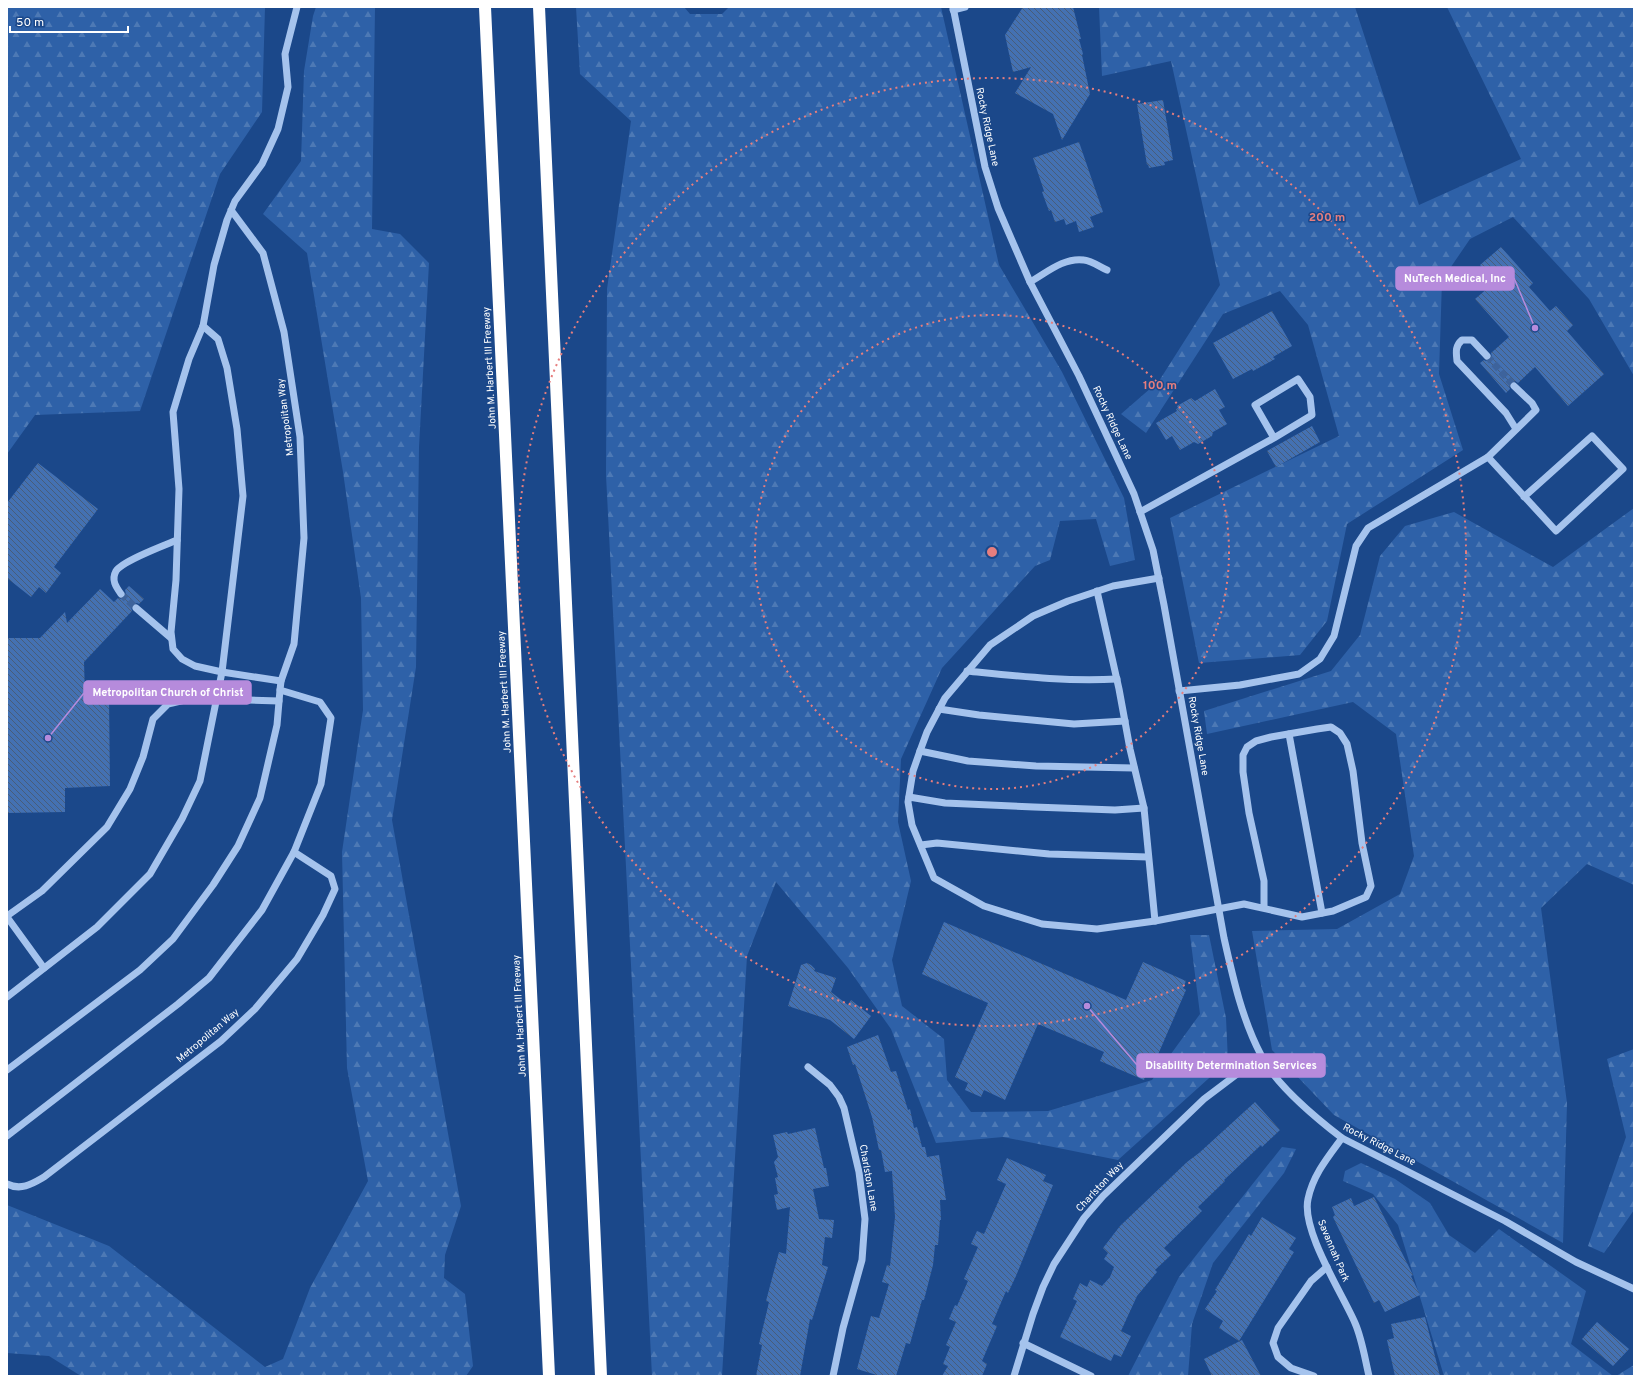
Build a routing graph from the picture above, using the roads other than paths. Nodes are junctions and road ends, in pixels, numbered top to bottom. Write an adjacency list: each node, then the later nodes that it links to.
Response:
1 (297, 7): 6 (street)
2 (486, 7): 57 (highway, John M. Harbert III Freeway)
3 (540, 7): 58 (highway)
4 (965, 7): 5 (street)
5 (953, 8): 8 (street, Rocky Ridge Lane)
6 (231, 210): 9 (street); 26 (street, Metropolitan Way)
7 (1107, 270): 8 (street)
8 (1030, 282): 16 (street, Rocky Ridge Lane)
9 (202, 326): 17 (street); 24 (street)
10 (1488, 356): 12 (street)
11 (1514, 386): 12 (street)
12 (1516, 429): 14 (street)
13 (1274, 438): 13 (street); 16 (street)
14 (1488, 458): 15 (street); 28 (street)
15 (1524, 496): 15 (street)
16 (1140, 512): 18 (street, Rocky Ridge Lane)
17 (177, 540): 20 (street); 22 (street)
18 (1159, 578): 19 (street); 28 (street, Rocky Ridge Lane)
19 (1097, 591): 23 (street); 25 (street)
20 (121, 594)
21 (136, 608): 22 (street)
22 (171, 638): 24 (street)
23 (967, 671): 25 (street); 31 (street)
24 (222, 672): 26 (street); 29 (street)
25 (1117, 679): 32 (street)
26 (281, 681): 27 (street, Metropolitan Way)
27 (280, 690): 30 (street, Metropolitan Way); 39 (street)
28 (1179, 691): 42 (street, Rocky Ridge Lane)
29 (218, 699): 30 (street); 44 (street); 46 (street)
30 (279, 701): 50 (street, Metropolitan Way)
31 (939, 710): 32 (street); 34 (street)
32 (1125, 721): 35 (street)
33 (1289, 734): 41 (street); 43 (street); 43 (street)
34 (920, 751): 35 (street); 36 (street)
35 (1134, 768): 37 (street)
36 (909, 797): 37 (street); 38 (street)
37 (1144, 808): 40 (street)
38 (921, 846): 40 (street); 45 (street)
39 (294, 852): 51 (street); 53 (street, Metropolitan Way)
40 (1148, 857): 45 (street)
41 (1264, 908): 42 (street); 43 (street)
42 (1219, 909): 45 (street); 48 (street, Rocky Ridge Lane)
43 (1322, 913)
44 (7, 917): 46 (street)
45 (1155, 921)
46 (44, 968): 47 (street)
47 (7, 997)
48 (1261, 1056): 52 (street, Rocky Ridge Lane); 56 (street, Charlston Way)
49 (808, 1067): 59 (street, Charlston Lane)
50 (7, 1070)
51 (7, 1136)
52 (1342, 1138): 54 (street, Savannah Park); 55 (street, Rocky Ridge Lane)
53 (7, 1184)
54 (1327, 1267): 62 (street); 63 (street, Savannah Park)
55 (1634, 1290)
56 (1024, 1344): 60 (street, Charlston Way); 61 (street)
57 (549, 1376)
58 (601, 1376)
59 (833, 1376)
60 (1014, 1376)
61 (1091, 1376)
62 (1314, 1376)
63 (1369, 1376)

